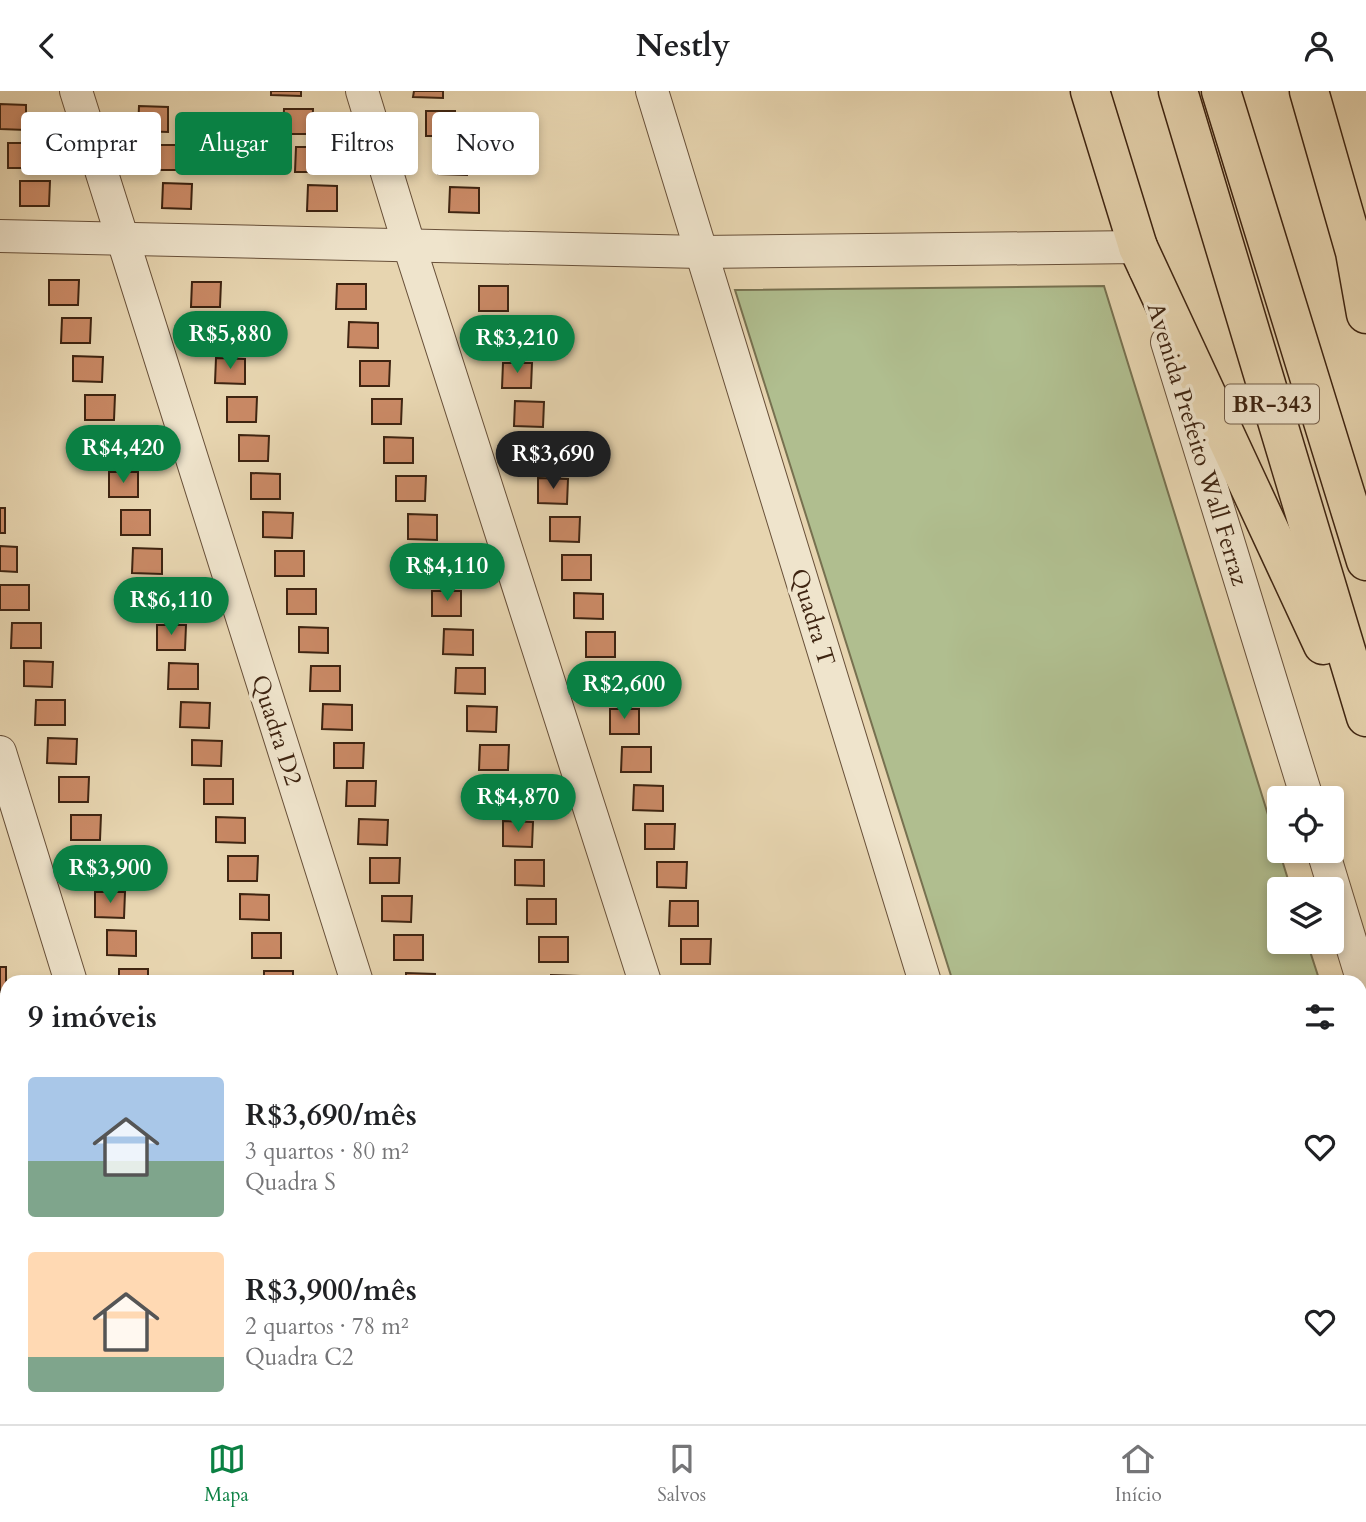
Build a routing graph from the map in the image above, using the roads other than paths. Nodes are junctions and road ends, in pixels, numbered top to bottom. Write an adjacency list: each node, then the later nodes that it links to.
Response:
1 (76, 91): 9 (street, Quadra D2)
2 (362, 91): 10 (street)
3 (652, 91): 12 (street, Quadra T)
4 (1090, 91): 11 (main road, Avenida Prefeito Wall Ferraz)
5 (1178, 91): 15 (main road, BR-343)
6 (1221, 91): 14 (main road, BR-343)
7 (1309, 91): 13 (main road)
8 (0, 236): 9 (street)
9 (122, 238): 10 (street); 21 (street, Quadra D2)
10 (409, 245): 12 (street); 22 (street)
11 (1138, 247): 12 (street); 16 (main road); 18 (street, Avenida Prefeito Wall Ferraz)
12 (702, 252): 23 (street, Quadra T)
13 (1366, 314)
14 (1366, 561)
15 (1366, 717)
16 (1366, 743)
17 (0, 752): 20 (street)
18 (1303, 786)
19 (1327, 863): 24 (street)
20 (69, 975)
21 (355, 975)
22 (643, 975)
23 (924, 975)
24 (1361, 975)

